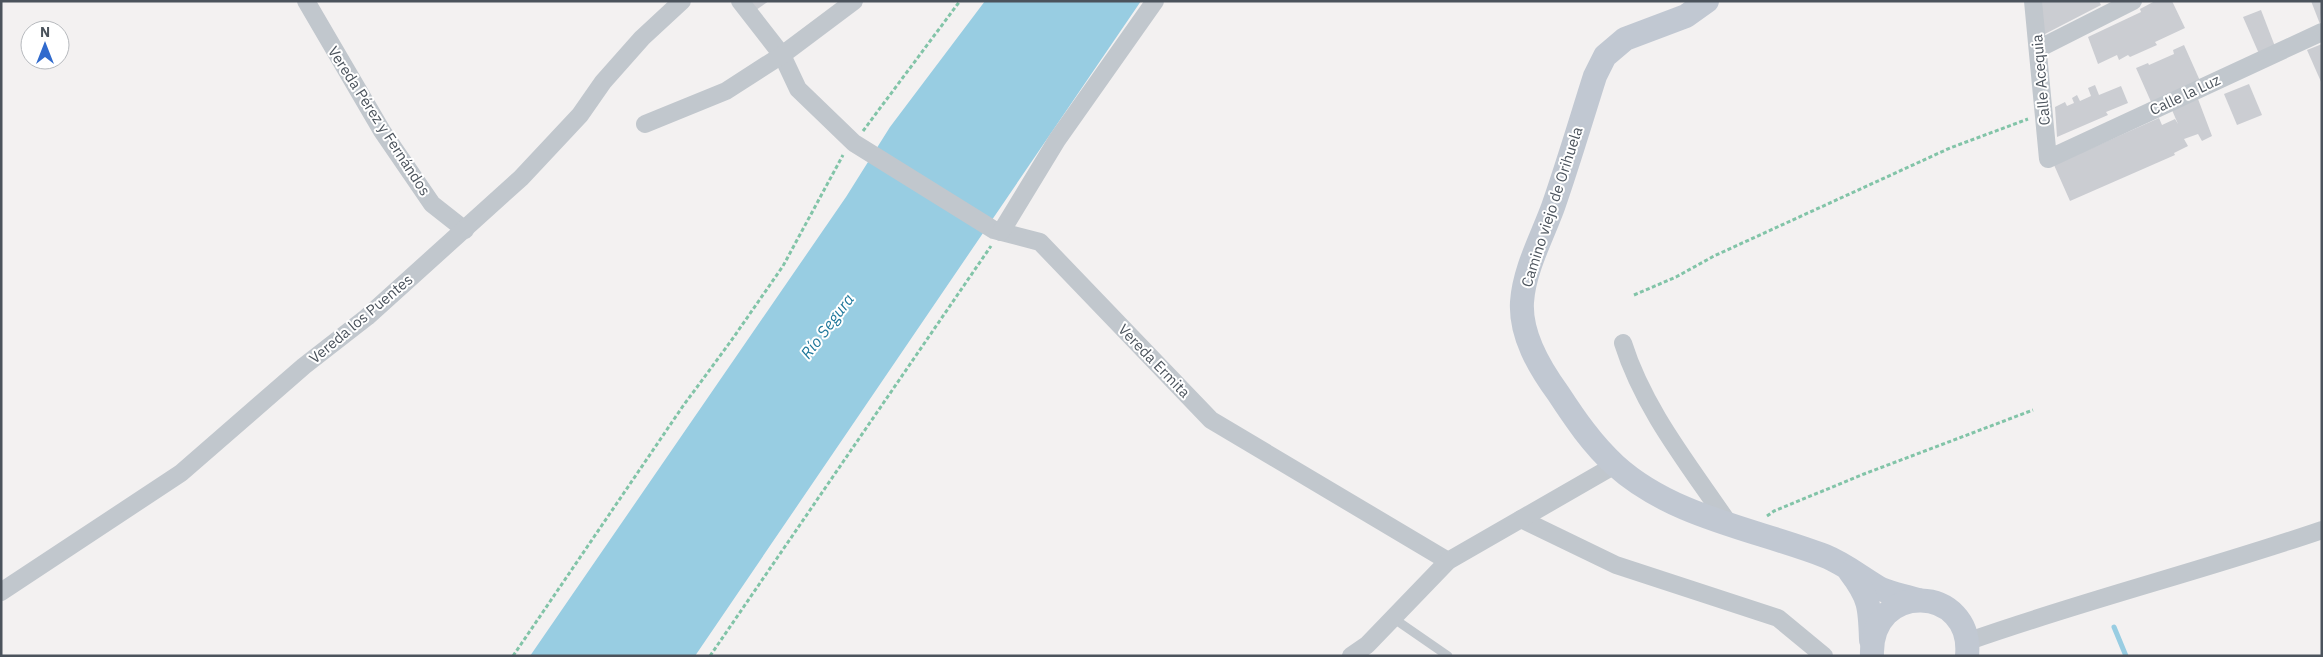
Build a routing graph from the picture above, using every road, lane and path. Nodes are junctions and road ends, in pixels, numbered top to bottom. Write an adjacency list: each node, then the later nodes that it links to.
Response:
1 (306, 1): 17 (street, Vereda Pérez y Fernándos)
2 (682, 1): 17 (street, Vereda los Puentes)
3 (740, 1): 12 (street, Vereda Ermita)
4 (854, 1): 12 (street)
5 (960, 1): 15 (path)
6 (1155, 1): 18 (street)
7 (1707, 1): 22 (main road, Camino viejo de Orihuela)
8 (2033, 1): 11 (street, Calle Acequia)
9 (2133, 1): 11 (street)
10 (2322, 32): 16 (street, Calle la Luz)
11 (2038, 49): 13 (street, Calle Acequia)
12 (782, 55): 14 (street); 15 (street, Vereda Ermita)
13 (2044, 114): 16 (street, Calle Acequia); 19 (path)
14 (645, 124)
15 (854, 144): 18 (street, Vereda Ermita); 34 (path)
16 (2048, 159)
17 (465, 230): 29 (street, Vereda los Puentes)
18 (997, 231): 27 (street, Vereda Ermita); 35 (path)
19 (1634, 295)
20 (1623, 343): 24 (street)
21 (2033, 410): 26 (path)
22 (1615, 465): 23 (street); 24 (main road, Camino viejo de Orihuela)
23 (1521, 519): 27 (street); 38 (street)
24 (1729, 524): 26 (main road, Camino viejo de Orihuela)
25 (2322, 530): 32 (street)
26 (1756, 533): 28 (main road, Camino viejo de Orihuela)
27 (1448, 561): 31 (street)
28 (1847, 569): 30 (main road, Camino viejo de Orihuela); 33 (main road, Camino viejo de Orihuela)
29 (1, 592)
30 (1918, 600): 32 (main road, Camino viejo de Orihuela); 33 (main road)
31 (1393, 618): 36 (street); 37 (lane)
32 (1968, 648)
33 (1872, 655)
34 (513, 656)
35 (710, 656)
36 (1351, 656)
37 (1448, 656)
38 (1824, 656)

